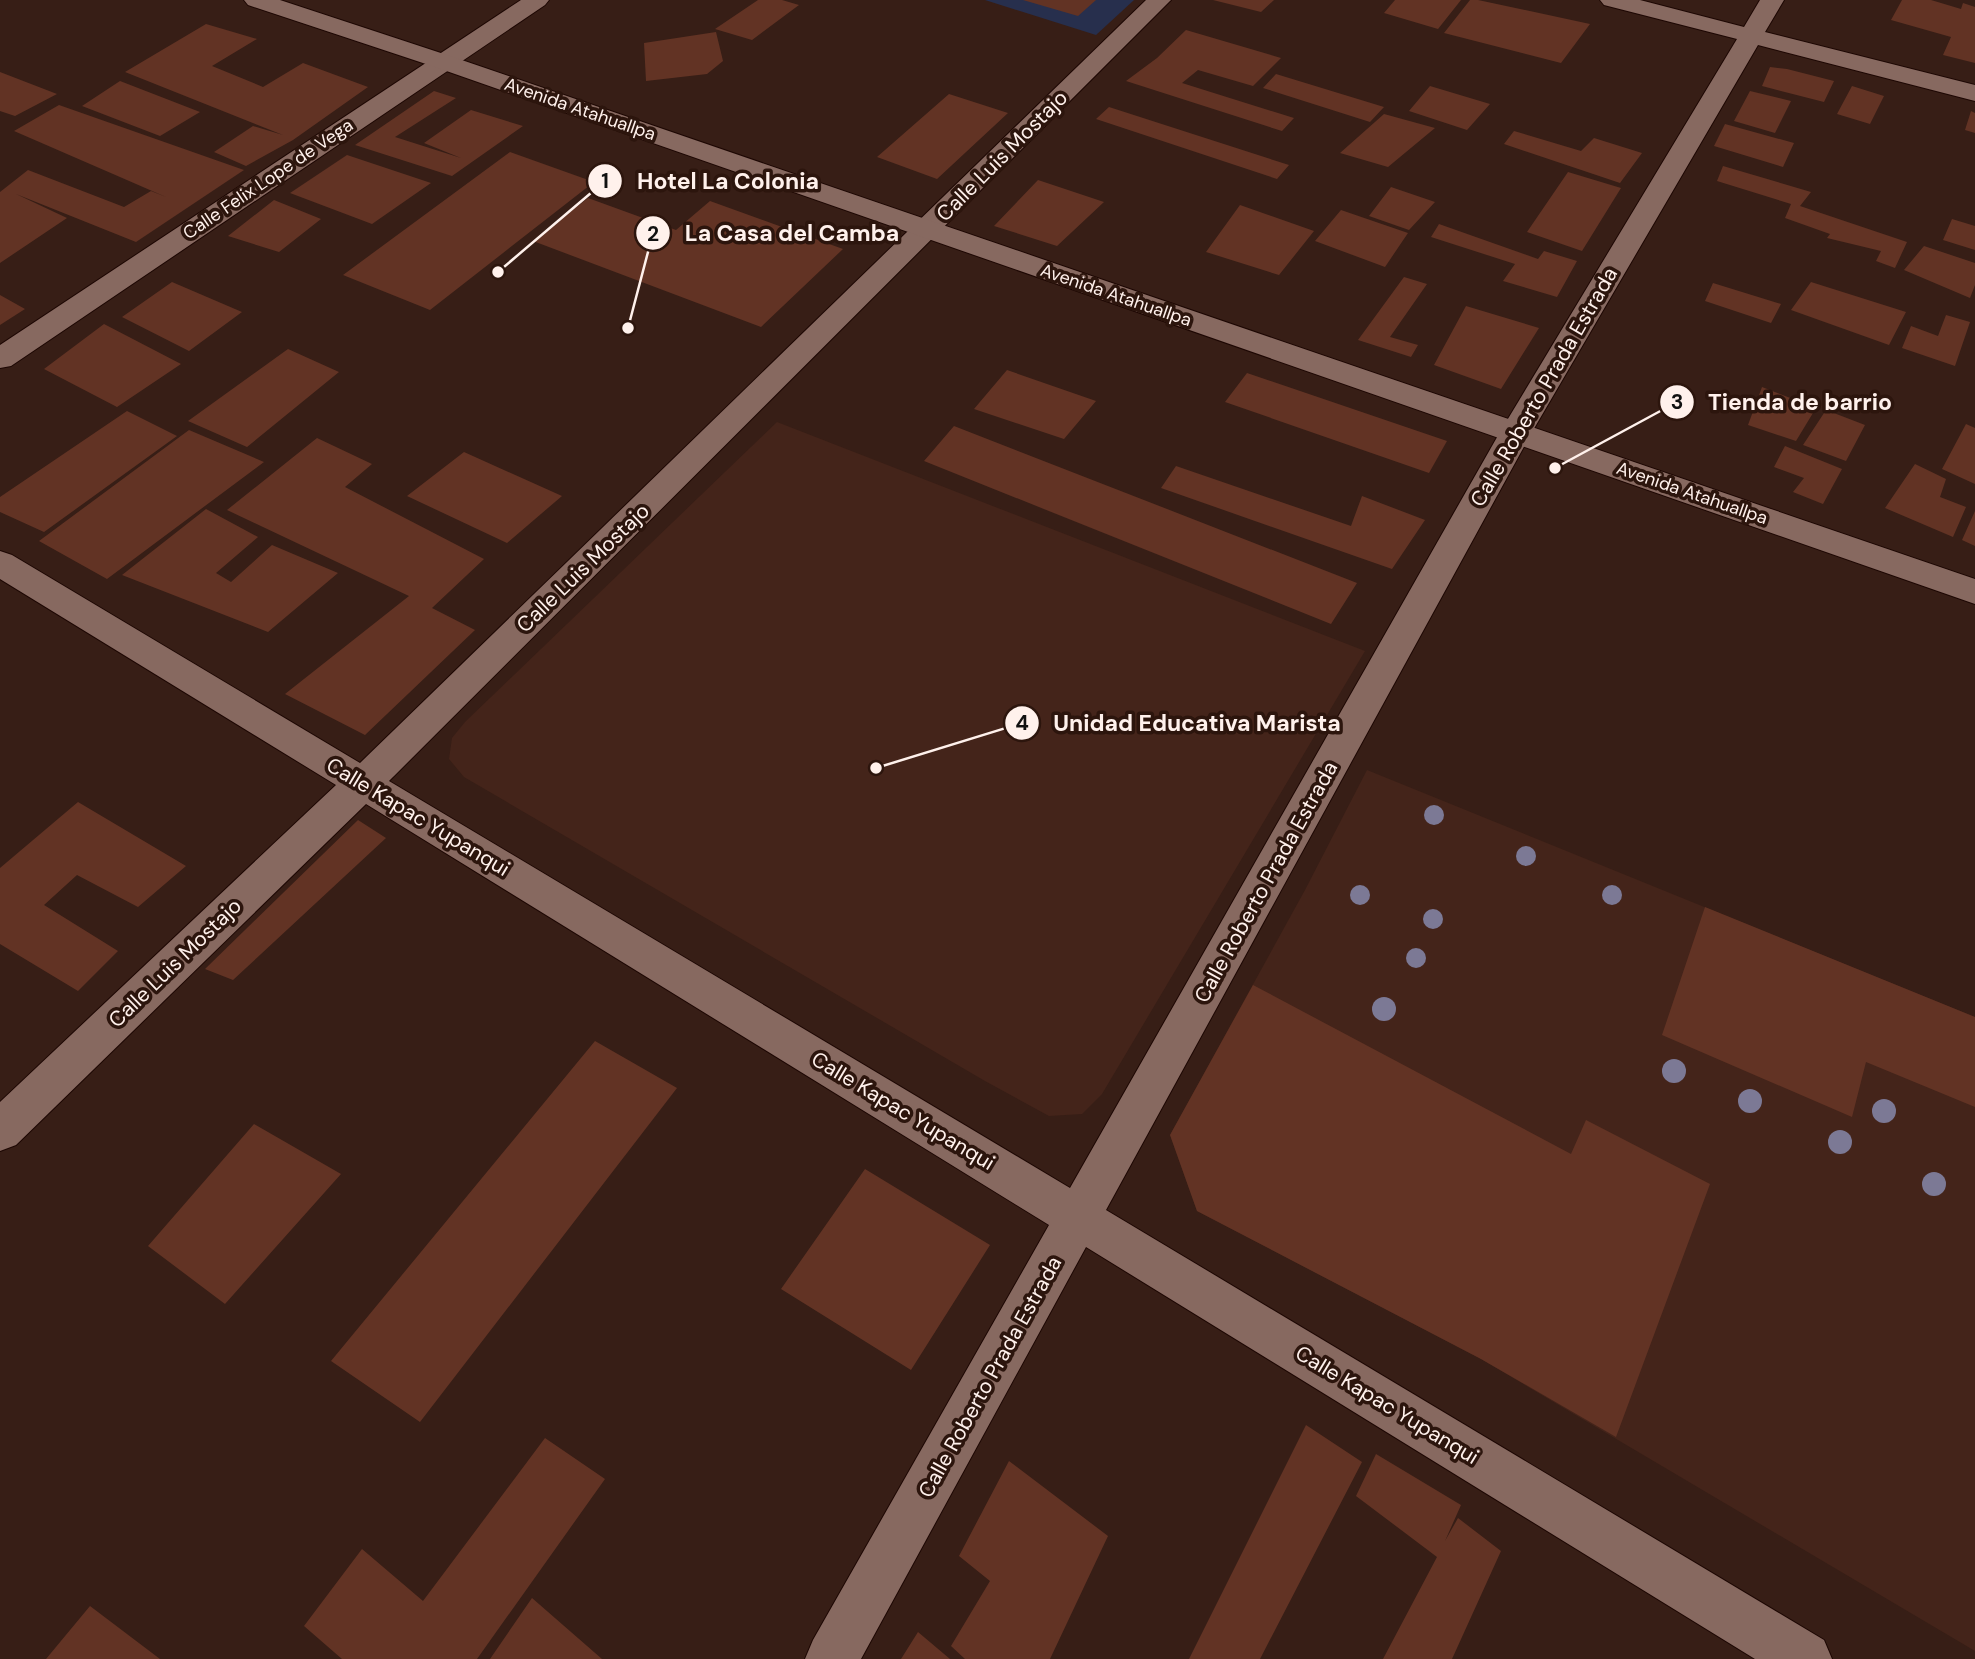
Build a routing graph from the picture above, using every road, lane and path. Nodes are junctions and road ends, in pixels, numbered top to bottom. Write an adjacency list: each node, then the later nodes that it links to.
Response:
1 (256, 0): 7 (street, Avenida Atahuallpa)
2 (537, 0): 7 (street, Calle Felix Lope de Vega)
3 (1159, 0): 9 (street, Calle Luis Mostajo)
4 (1612, 0): 6 (street)
5 (1772, 0): 6 (street, Calle Roberto Prada Estrada)
6 (1751, 35): 8 (street); 11 (street, Calle Roberto Prada Estrada)
7 (444, 62): 9 (street, Avenida Atahuallpa); 10 (street, Calle Felix Lope de Vega)
8 (1975, 93)
9 (927, 230): 11 (street, Avenida Atahuallpa); 14 (street, Calle Luis Mostajo)
10 (0, 359)
11 (1516, 432): 13 (street, Avenida Atahuallpa); 16 (street, Calle Roberto Prada Estrada)
12 (0, 563): 14 (street, Calle Kapac Yupanqui)
13 (1975, 592)
14 (363, 783): 15 (street, Calle Luis Mostajo); 16 (street, Calle Kapac Yupanqui)
15 (0, 1131)
16 (1079, 1218): 17 (street, Calle Roberto Prada Estrada); 18 (street, Calle Kapac Yupanqui)
17 (832, 1659)
18 (1805, 1659)

